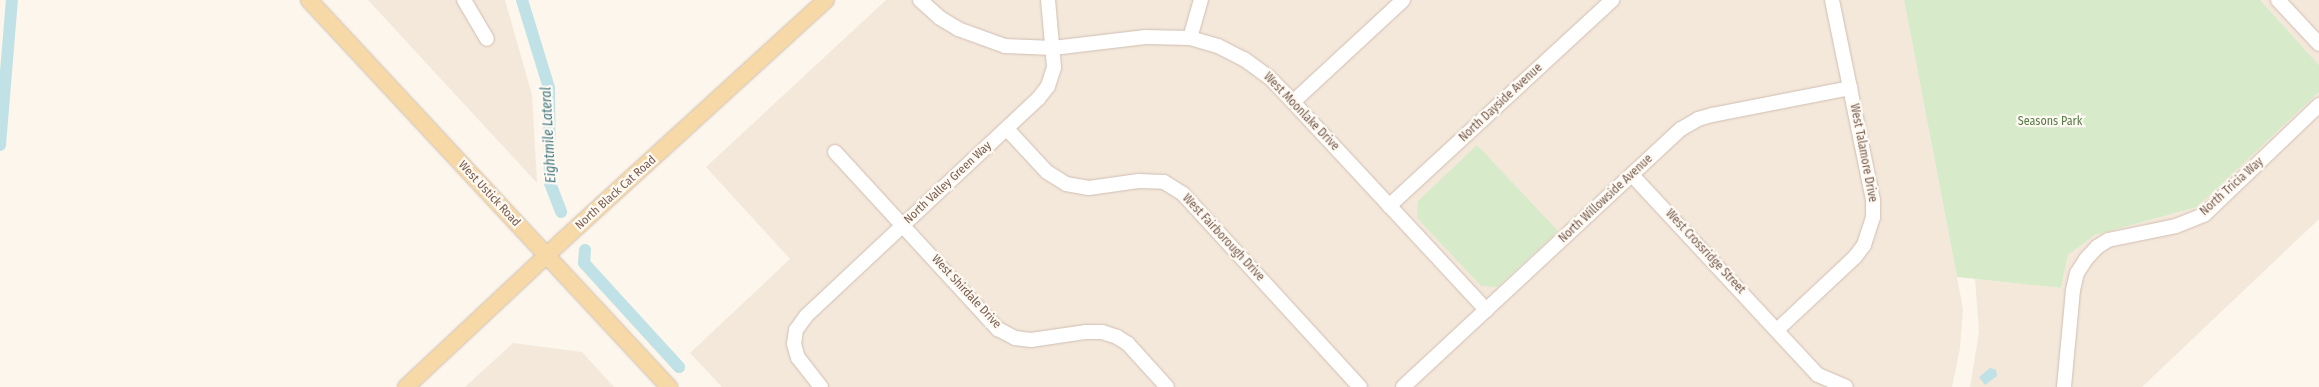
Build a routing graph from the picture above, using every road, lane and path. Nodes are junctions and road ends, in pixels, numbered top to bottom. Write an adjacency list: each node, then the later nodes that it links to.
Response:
1 (309, 0): 23 (main road, West Ustick Road)
2 (464, 0): 12 (street)
3 (826, 0): 23 (main road, North Black Cat Road)
4 (920, 0): 14 (street, West Moonlake Drive)
5 (1048, 0): 14 (street, North Valley Green Way)
6 (1201, 0): 11 (street)
7 (1403, 0): 16 (street)
8 (1612, 0): 21 (street, North Dayside Avenue)
9 (1832, 0): 15 (street, West Talamore Drive)
10 (2278, 0): 13 (street)
11 (1190, 38): 14 (street, West Moonlake Drive); 16 (street, West Moonlake Drive)
12 (487, 39)
13 (2319, 44)
14 (1053, 48): 18 (street, North Valley Green Way)
15 (1850, 88): 20 (street, North Willowside Avenue); 25 (street, West Talamore Drive)
16 (1293, 102): 21 (street, West Moonlake Drive)
17 (2319, 105): 33 (street, North Tricia Way)
18 (1007, 128): 22 (street, North Valley Green Way); 30 (street, West Fairborough Drive)
19 (835, 152): 22 (street, West Shirdale Drive)
20 (1632, 175): 24 (street, North Willowside Avenue); 25 (street, West Crossridge Street)
21 (1390, 206): 24 (street, West Moonlake Drive)
22 (903, 225): 26 (street, West Shirdale Drive); 29 (street, North Valley Green Way)
23 (547, 256): 27 (main road, North Black Cat Road); 28 (main road, West Ustick Road)
24 (1486, 310): 31 (street, North Willowside Avenue)
25 (1777, 330): 32 (street, West Crossridge Street)
26 (1161, 385)
27 (406, 387)
28 (669, 387)
29 (821, 387)
30 (1360, 387)
31 (1403, 387)
32 (1846, 387)
33 (2064, 387)

